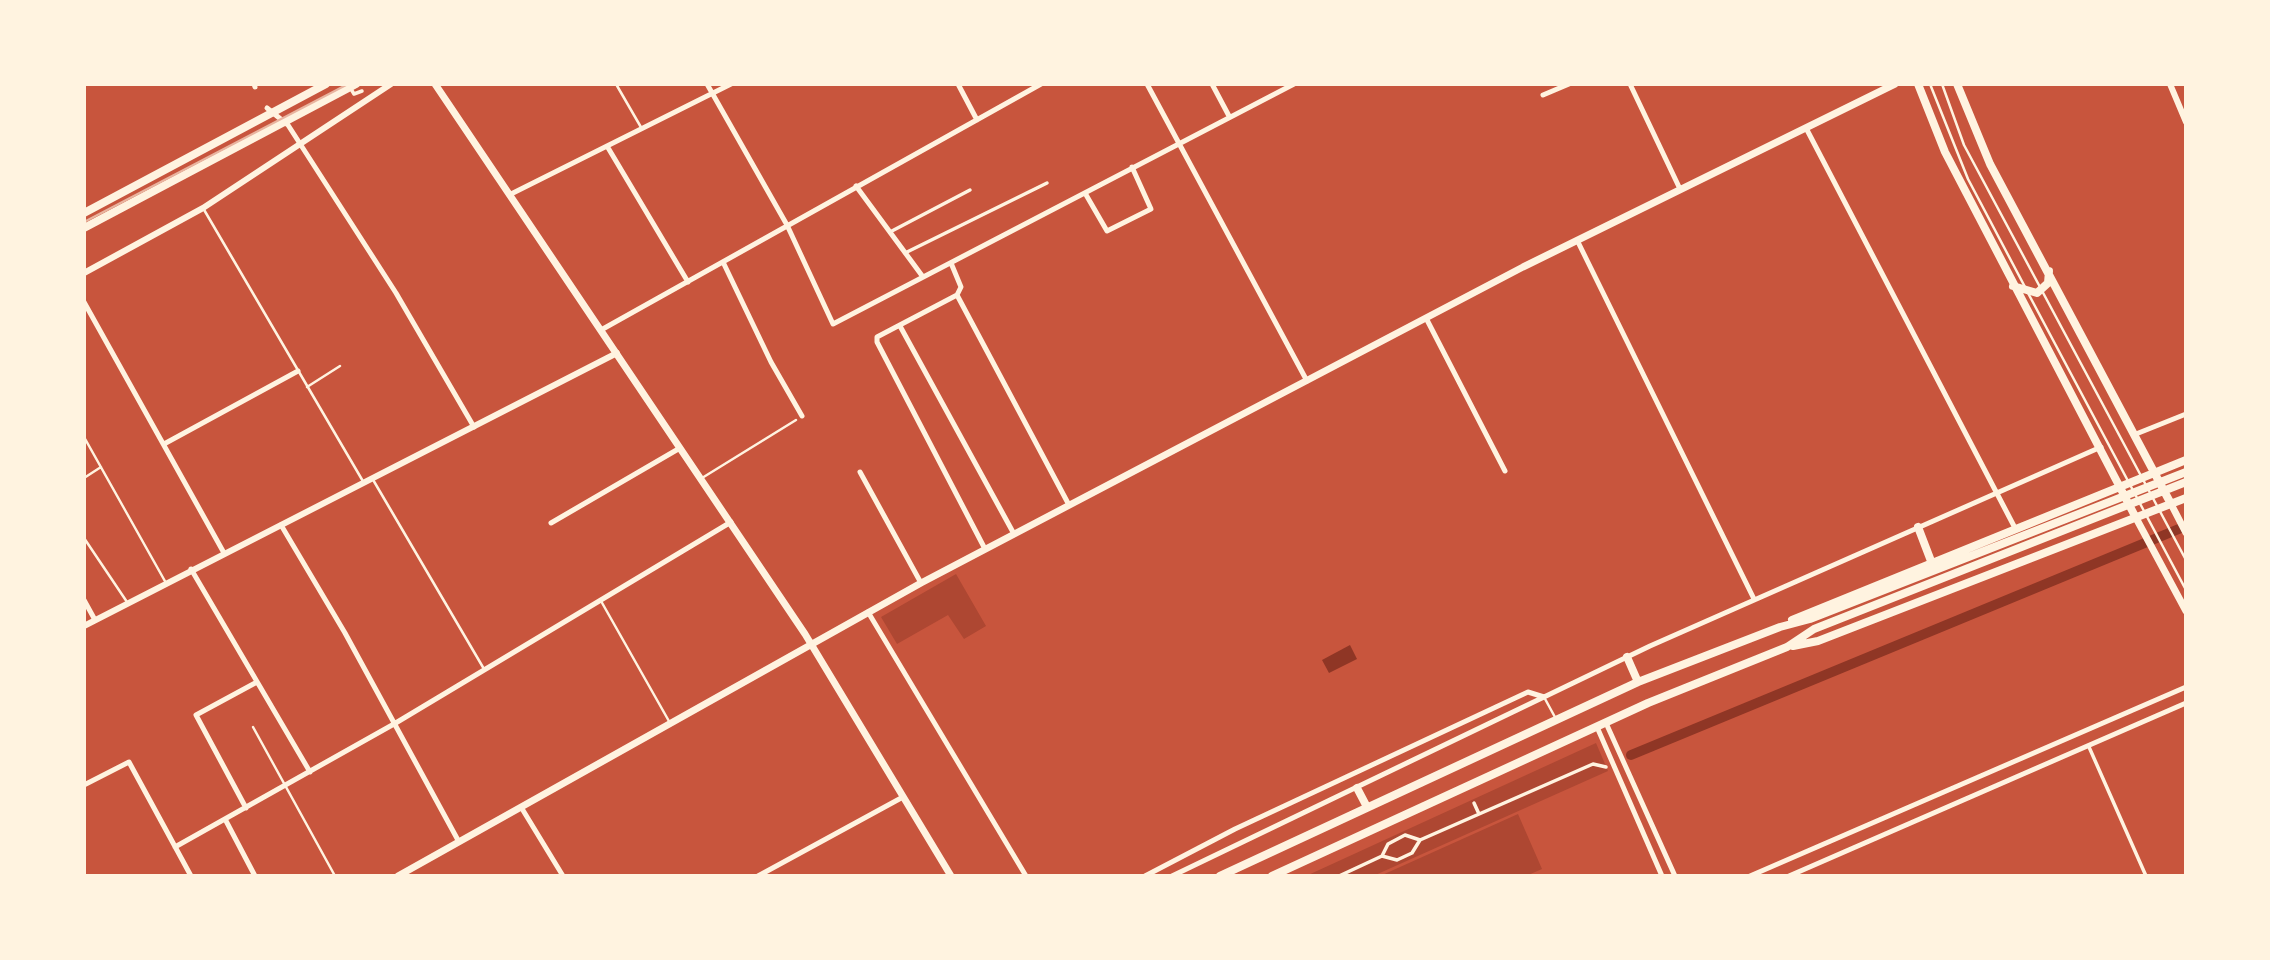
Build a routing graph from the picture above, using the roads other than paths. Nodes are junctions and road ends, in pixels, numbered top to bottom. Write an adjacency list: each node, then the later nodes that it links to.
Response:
1 (326, 84): 23 (main road)
2 (391, 84): 32 (street)
3 (435, 84): 39 (main road)
4 (616, 84): 29 (lane)
5 (707, 84): 21 (street)
6 (731, 84): 21 (street)
7 (958, 84): 25 (street)
8 (1041, 84): 25 (street)
9 (1147, 84): 30 (street)
10 (1212, 84): 24 (street)
11 (1294, 84): 24 (street)
12 (1569, 84): 22 (street)
13 (1630, 84): 36 (street)
14 (1895, 84): 28 (main road)
15 (1918, 84): 53 (main road)
16 (1930, 84): 55 (lane)
17 (1942, 84): 54 (lane)
18 (1957, 84): 49 (main road)
19 (2170, 84): 27 (street)
20 (356, 87): 26 (main road)
21 (712, 94): 29 (street); 42 (street)
22 (1543, 95)
23 (269, 111): 26 (street); 41 (main road)
24 (1229, 116): 30 (street)
25 (977, 120): 35 (street)
26 (284, 122): 32 (street); 43 (main road)
27 (2186, 122)
28 (1806, 128): 36 (main road); 87 (street)
29 (642, 129): 31 (street)
30 (1179, 143): 33 (street); 64 (street)
31 (607, 146): 39 (street); 52 (street)
32 (299, 147): 40 (street); 68 (street)
33 (1132, 167): 38 (street); 38 (street)
34 (1047, 183): 46 (street)
35 (856, 186): 42 (street); 44 (street)
36 (1680, 189): 45 (main road)
37 (970, 190): 44 (street)
38 (1085, 192): 48 (street)
39 (509, 195): 60 (main road)
40 (203, 208): 50 (street); 63 (lane)
41 (84, 213)
42 (788, 225): 47 (street); 51 (street)
43 (84, 228)
44 (890, 232): 46 (street)
45 (1577, 240): 58 (main road); 113 (street)
46 (905, 253): 51 (street)
47 (723, 262): 52 (street); 67 (street)
48 (951, 263): 51 (street); 56 (street)
49 (2048, 268): 54 (main road); 69 (main road)
50 (84, 273)
51 (923, 277)
52 (688, 282): 60 (street)
53 (2013, 286): 55 (main road); 72 (main road)
54 (2041, 291): 55 (main road); 80 (lane)
55 (2028, 293): 86 (lane)
56 (957, 295): 59 (street); 91 (street)
57 (84, 302): 71 (street)
58 (1426, 318): 64 (main road); 76 (street)
59 (900, 326): 102 (street); 104 (street)
60 (601, 330): 61 (main road)
61 (617, 353): 68 (street); 73 (main road)
62 (340, 366): 65 (lane)
63 (298, 371): 65 (lane); 71 (street)
64 (1307, 381): 91 (main road)
65 (307, 387): 85 (lane)
66 (2186, 414): 69 (street)
67 (799, 418): 83 (lane)
68 (474, 427): 82 (street)
69 (2136, 434): 78 (main road)
70 (84, 437): 75 (lane)
71 (164, 444): 105 (street)
72 (2101, 447): 86 (main road); 87 (street)
73 (680, 448): 83 (main road); 96 (street)
74 (2186, 460): 78 (main road)
75 (101, 467): 81 (lane); 109 (lane)
76 (1505, 471)
77 (860, 472): 110 (street)
78 (2155, 472): 80 (main road); 90 (main road)
79 (2186, 472): 120 (main road)
80 (2141, 477): 86 (main road); 92 (lane)
81 (84, 478)
82 (372, 478): 85 (street); 124 (lane)
83 (702, 478): 95 (main road)
84 (2186, 482): 122 (main road)
85 (364, 483): 97 (street)
86 (2124, 484): 89 (main road); 93 (lane); 94 (main road)
87 (1995, 494): 98 (street); 99 (street)
88 (2186, 498): 90 (main road)
89 (2085, 500): 99 (main road); 100 (main road)
90 (2171, 504): 92 (main road); 101 (main road)
91 (1069, 505): 102 (main road)
92 (2159, 509): 93 (main road); 106 (lane)
93 (2146, 514): 94 (main road); 111 (lane)
94 (2136, 518): 100 (main road); 116 (main road)
95 (732, 522): 112 (street); 121 (main road)
96 (551, 523)
97 (281, 525): 105 (street); 132 (street)
98 (1918, 527): 107 (main road); 113 (street)
99 (2015, 528): 107 (main road)
100 (2098, 533): 122 (main road)
101 (2186, 533)
102 (1014, 534): 104 (main road)
103 (84, 538): 115 (lane)
104 (985, 549): 110 (main road)
105 (224, 553): 108 (street)
106 (2186, 560)
107 (1931, 561): 120 (main road)
108 (191, 569): 109 (street); 125 (street)
109 (166, 583): 115 (street)
110 (921, 583): 117 (main road)
111 (2186, 590)
112 (599, 598): 124 (street); 133 (lane)
113 (1754, 599): 123 (street)
114 (84, 600): 118 (street)
115 (127, 603): 118 (street)
116 (2186, 611)
117 (868, 612): 121 (main road); 162 (street)
118 (95, 620): 119 (street)
119 (84, 626)
120 (1780, 627): 126 (main road)
121 (812, 645): 133 (main road); 144 (main road)
122 (1787, 647): 131 (main road)
123 (1628, 657): 126 (main road); 128 (street)
124 (484, 669): 132 (street)
125 (257, 682): 138 (street); 148 (street)
126 (1638, 682): 130 (main road)
127 (2186, 687): 170 (street)
128 (1544, 697): 130 (lane); 143 (street); 163 (street)
129 (2186, 703): 136 (street)
130 (1556, 719): 147 (main road)
131 (1606, 723): 135 (main road); 139 (street)
132 (394, 724): 138 (street); 152 (street)
133 (670, 724): 146 (main road)
134 (253, 727): 142 (lane)
135 (1597, 727): 140 (street); 166 (main road)
136 (2089, 747): 171 (street); 172 (street)
137 (1606, 767): 149 (street)
138 (310, 772): 142 (street)
139 (1629, 773): 140 (street); 169 (street)
140 (1619, 778): 168 (street)
141 (84, 785): 153 (street)
142 (286, 785): 148 (street); 157 (lane)
143 (1357, 788): 147 (main road); 164 (street)
144 (903, 797): 160 (street); 161 (main road)
145 (1474, 803): 149 (street)
146 (521, 807): 152 (main road); 159 (street)
147 (1367, 807): 165 (main road)
148 (246, 808): 150 (street)
149 (1479, 814): 151 (street)
150 (225, 819): 153 (street); 156 (street)
151 (1420, 840): 154 (street); 154 (street)
152 (459, 842): 158 (main road)
153 (175, 847): 155 (street)
154 (1382, 856): 167 (street)
155 (191, 876)
156 (255, 876)
157 (335, 876)
158 (398, 876)
159 (563, 876)
160 (758, 876)
161 (951, 876)
162 (1026, 876)
163 (1145, 876)
164 (1172, 876)
165 (1220, 876)
166 (1272, 876)
167 (1339, 876)
168 (1662, 876)
169 (1675, 876)
170 (1751, 876)
171 (1789, 876)
172 (2146, 876)

